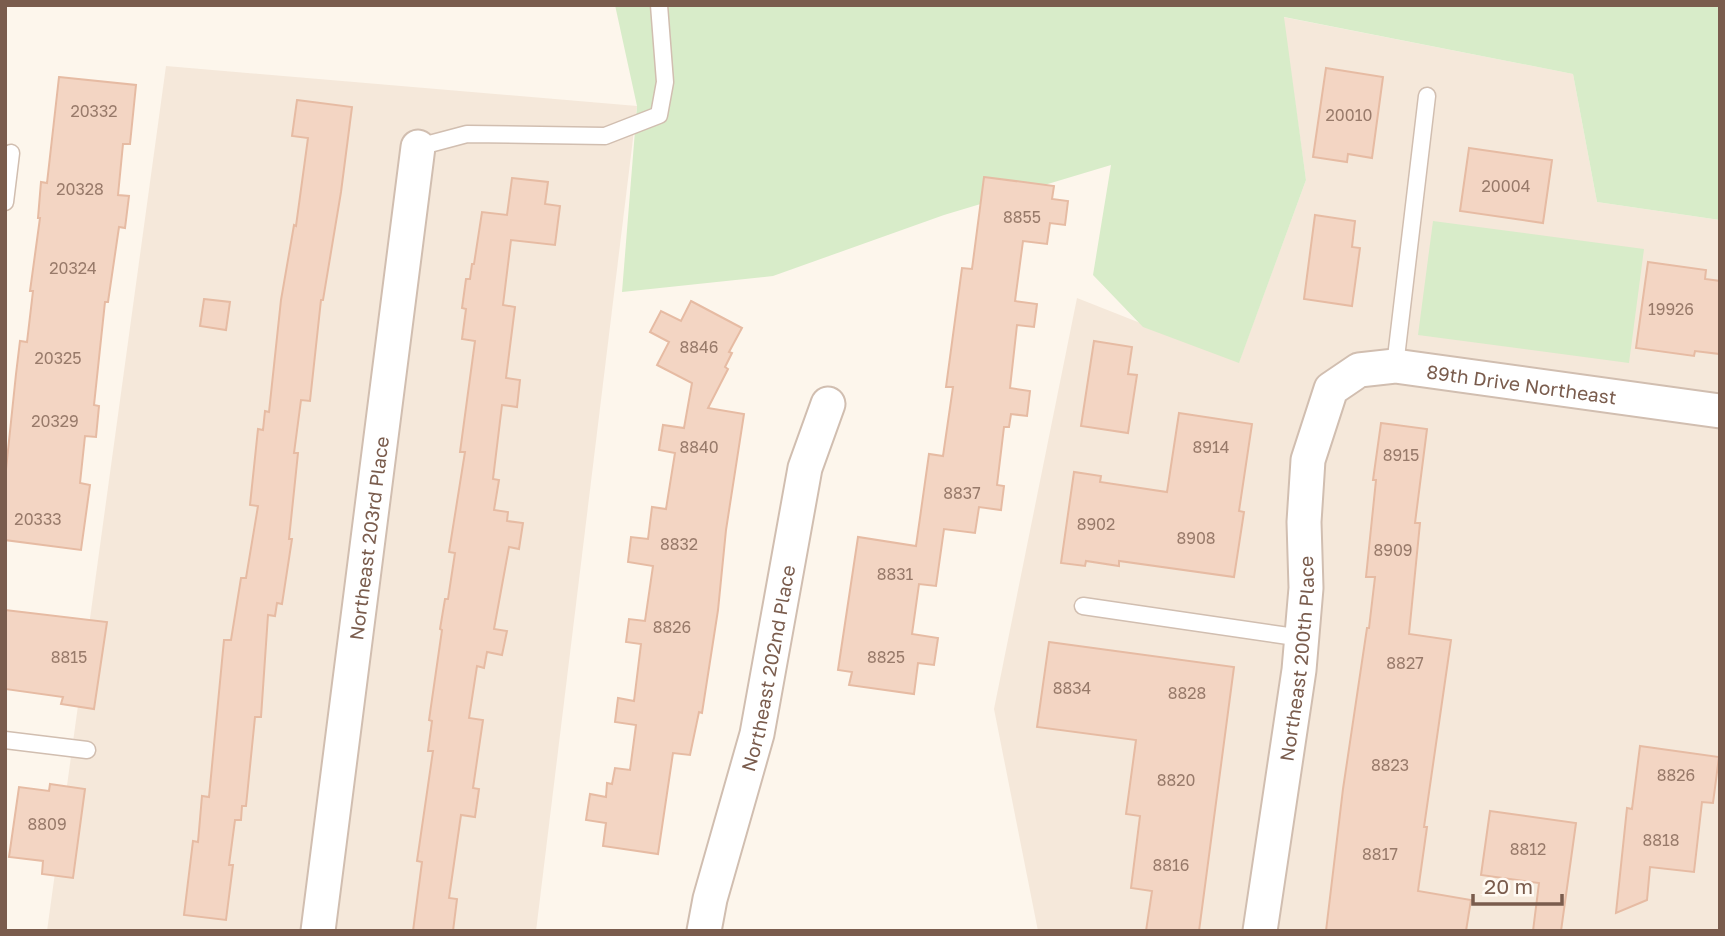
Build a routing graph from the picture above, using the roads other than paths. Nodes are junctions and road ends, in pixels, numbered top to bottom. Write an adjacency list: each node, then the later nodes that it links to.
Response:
1 (659, 5): 3 (lane)
2 (1427, 96): 6 (lane)
3 (418, 146): 14 (street, Northeast 203rd Place)
4 (11, 153): 5 (lane)
5 (5, 202)
6 (1395, 366): 7 (street, 89th Drive Northeast); 9 (street, 89th Drive Northeast)
7 (1331, 389): 11 (street, Northeast 200th Place)
8 (828, 404): 15 (street, Northeast 202nd Place)
9 (1720, 411)
10 (1083, 606): 11 (lane)
11 (1302, 638): 16 (street, Northeast 200th Place)
12 (5, 740): 13 (lane)
13 (87, 750)
14 (318, 931)
15 (705, 931)
16 (1260, 931)

